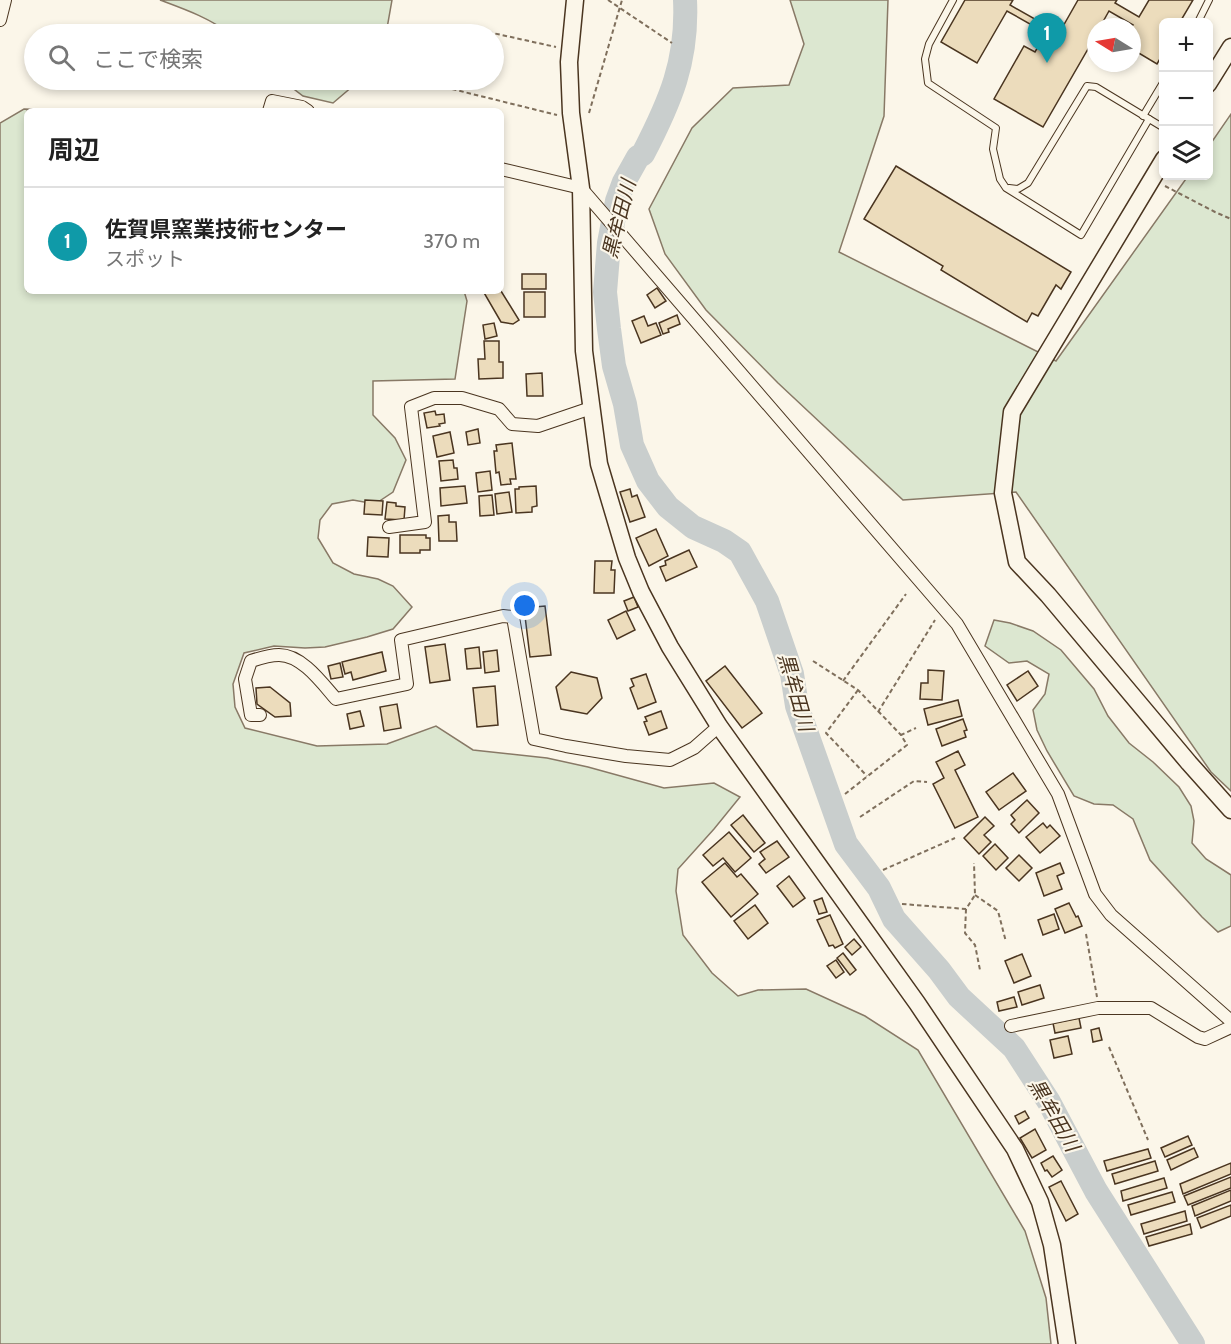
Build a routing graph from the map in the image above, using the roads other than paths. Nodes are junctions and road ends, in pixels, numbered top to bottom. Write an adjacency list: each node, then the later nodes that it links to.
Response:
1 (5, 0): 6 (street)
2 (575, 0): 17 (street)
3 (953, 0): 16 (lane)
4 (1209, 0): 5 (lane)
5 (1200, 18)
6 (0, 20)
7 (1231, 46): 8 (street)
8 (1213, 77)
9 (1159, 91): 12 (lane)
10 (270, 108): 11 (street)
11 (304, 108)
12 (1146, 117): 13 (lane); 16 (lane); 16 (lane)
13 (1160, 126)
14 (1159, 167): 22 (street)
15 (504, 170): 17 (street)
16 (1006, 188)
17 (581, 189): 18 (street); 23 (street)
18 (591, 408): 19 (street); 21 (street)
19 (389, 526)
20 (260, 715): 21 (street)
21 (720, 726): 26 (street)
22 (1231, 810)
23 (1231, 1021)
24 (1011, 1026): 25 (street)
25 (1231, 1027)
26 (1067, 1344)

